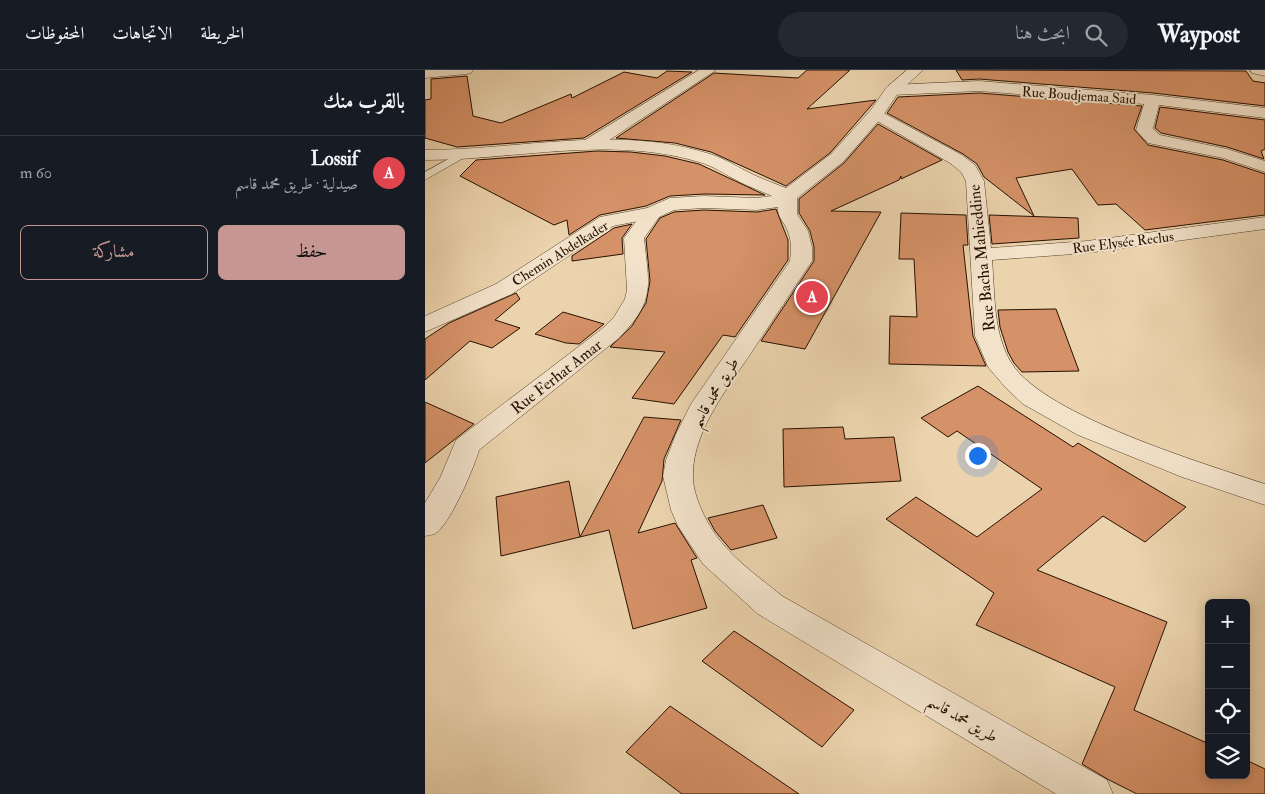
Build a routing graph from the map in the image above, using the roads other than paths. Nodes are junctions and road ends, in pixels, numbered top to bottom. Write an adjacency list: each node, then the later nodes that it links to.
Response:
1 (466, 70): 6 (street)
2 (709, 70): 11 (street)
3 (916, 70): 7 (street, Chemin Abdelkader)
4 (1257, 70): 5 (street)
5 (1265, 72)
6 (425, 74)
7 (892, 90): 8 (street, Rue Boudjemaa Said); 9 (street, Chemin Abdelkader)
8 (1153, 100): 10 (street, Rue Boudjemaa Said); 14 (street)
9 (876, 114): 16 (street, Chemin Abdelkader); 19 (street, Rue Bacha Mahieddine)
10 (1265, 114)
11 (591, 144): 13 (street); 16 (street)
12 (425, 154): 13 (street)
13 (461, 156): 15 (lane)
14 (1265, 167)
15 (425, 177)
16 (788, 196): 17 (street, Chemin Abdelkader); 23 (street, طريق محمد قاسم)
17 (652, 213): 20 (street, Chemin Abdelkader); 22 (street, Rue Ferhat Amar)
18 (1265, 223): 19 (street, Rue Elysée Reclus)
19 (980, 255): 21 (street, Rue Bacha Mahieddine)
20 (425, 325)
21 (1265, 495)
22 (425, 525)
23 (1093, 794)

